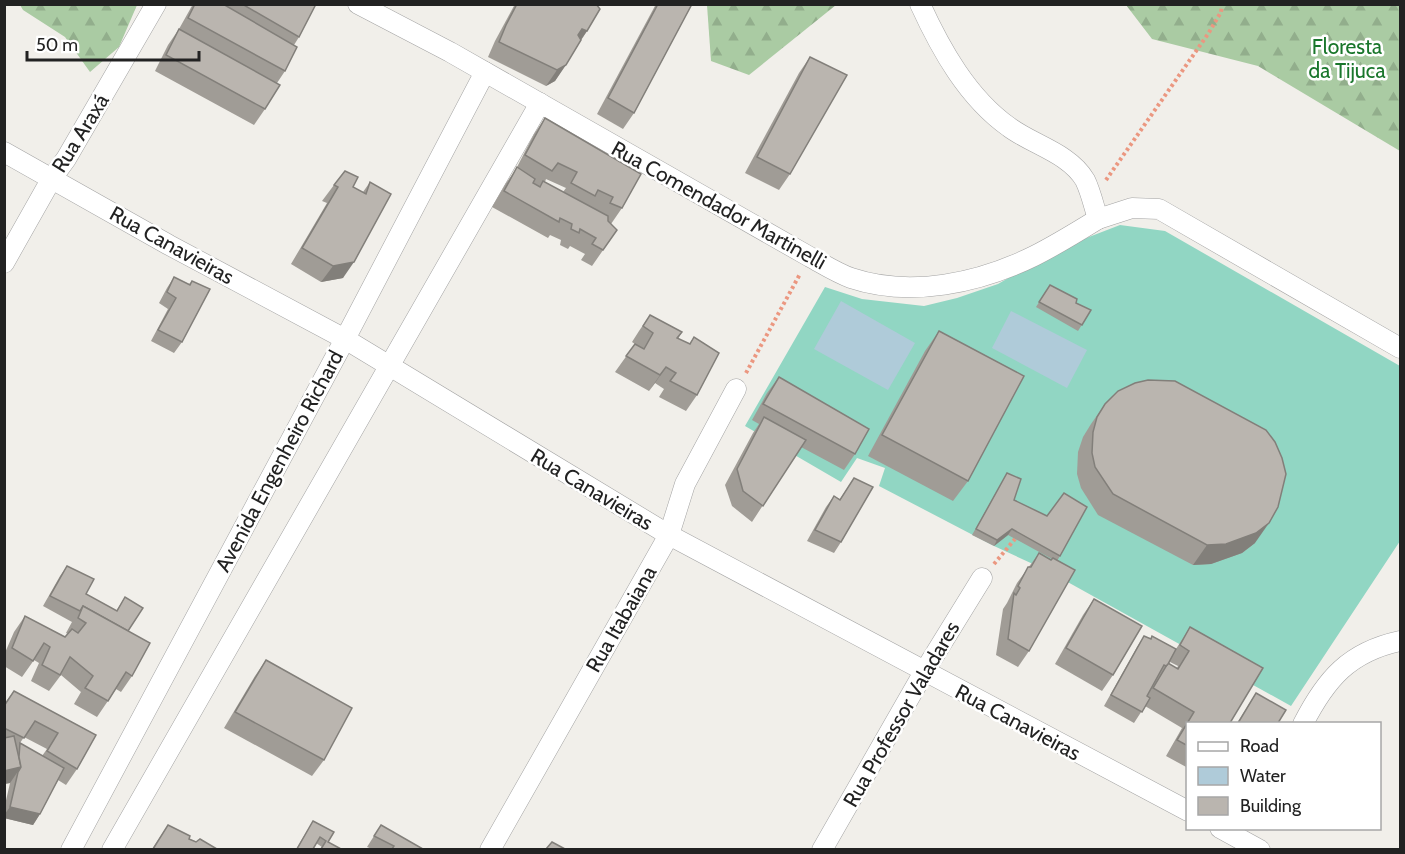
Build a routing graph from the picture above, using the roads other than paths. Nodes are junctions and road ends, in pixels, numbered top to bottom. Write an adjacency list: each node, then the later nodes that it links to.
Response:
1 (156, 4): 7 (street, Rua Araxá)
2 (358, 4): 4 (street, Rua Comendador Martinelli)
3 (920, 4): 8 (street)
4 (485, 72): 5 (street, Rua Comendador Martinelli); 10 (street, Avenida Engenheiro Richard)
5 (540, 104): 8 (street, Rua Comendador Martinelli); 12 (street, Avenida Engenheiro Richard)
6 (4, 152): 7 (street, Rua Canavieiras)
7 (52, 178): 9 (street, Rua Araxá); 10 (street, Rua Canavieiras)
8 (1098, 219): 11 (street, Rua Comendador Martinelli)
9 (4, 263)
10 (345, 339): 12 (street, Rua Canavieiras); 22 (street, Avenida Engenheiro Richard)
11 (1401, 348)
12 (388, 365): 14 (street, Rua Canavieiras); 23 (street, Avenida Engenheiro Richard)
13 (736, 389): 14 (street, Rua Itabaiana)
14 (669, 535): 17 (street, Rua Canavieiras); 24 (street, Rua Itabaiana)
15 (982, 578): 17 (street, Rua Professor Valadares)
16 (1401, 641): 18 (street)
17 (924, 672): 19 (street, Rua Canavieiras); 25 (street, Rua Professor Valadares)
18 (1304, 722)
19 (1186, 810)
20 (1224, 830): 21 (street)
21 (1248, 842)
22 (71, 849)
23 (112, 849)
24 (490, 849)
25 (822, 849)

